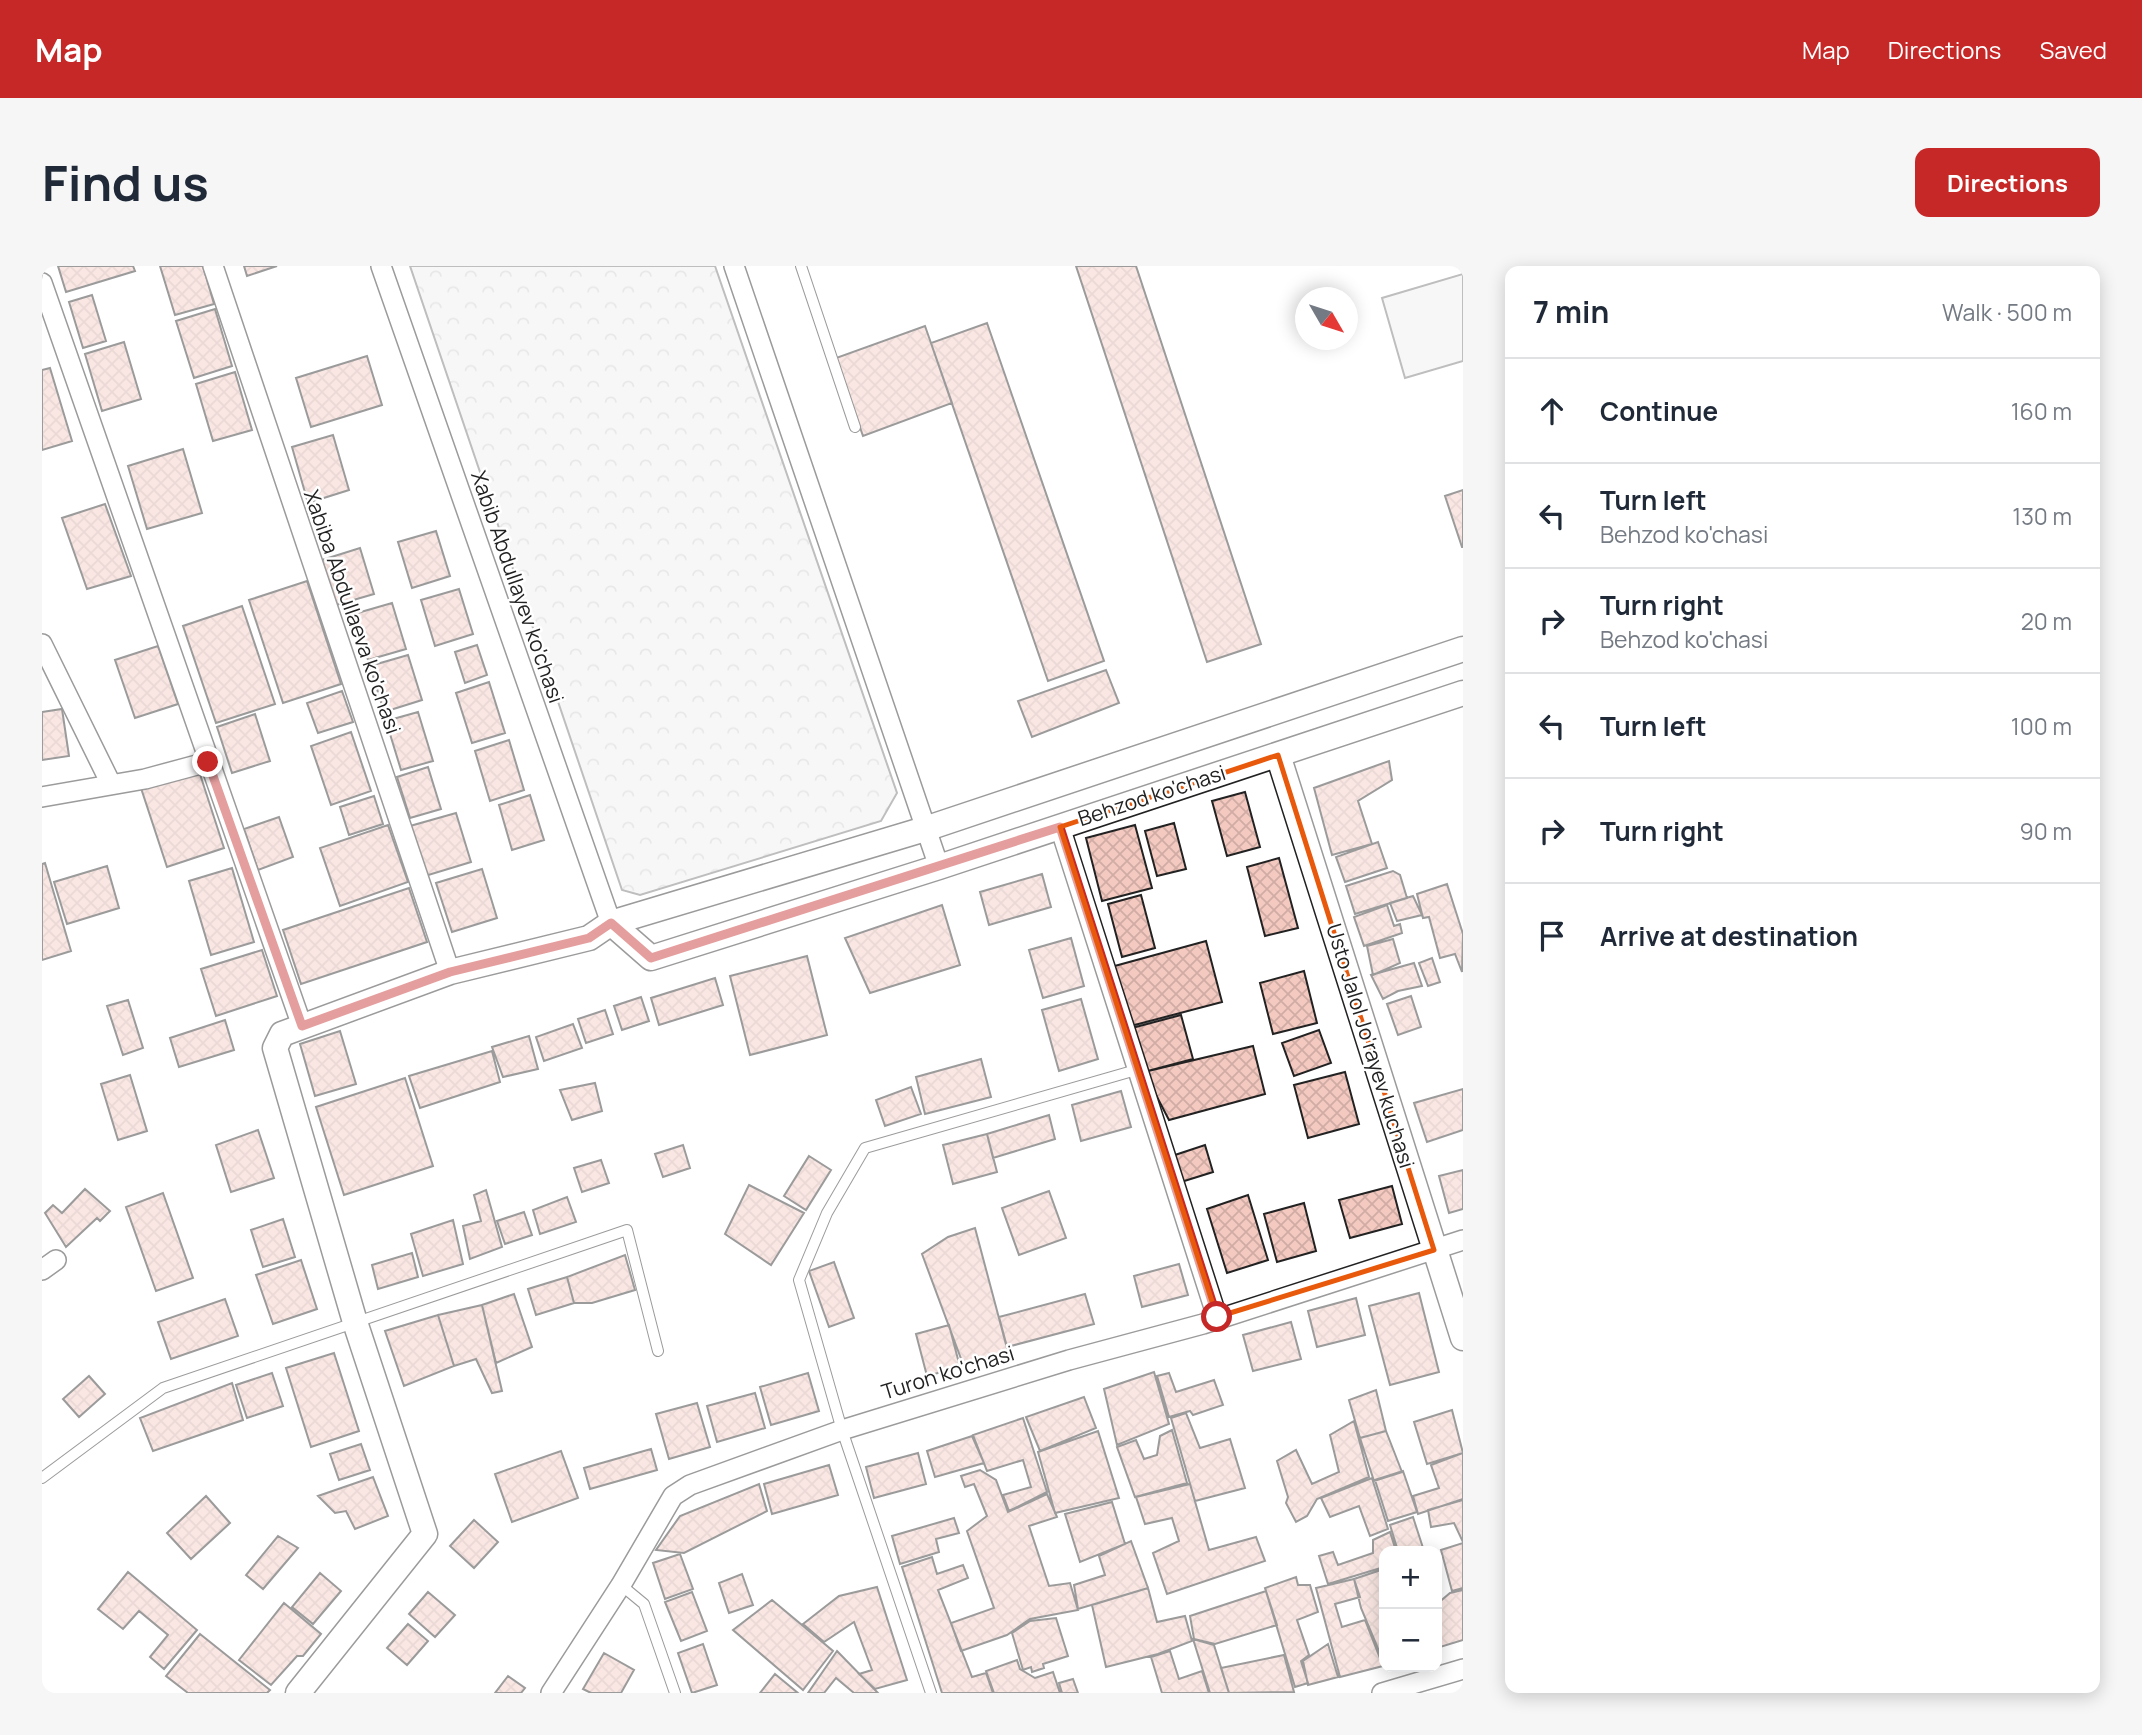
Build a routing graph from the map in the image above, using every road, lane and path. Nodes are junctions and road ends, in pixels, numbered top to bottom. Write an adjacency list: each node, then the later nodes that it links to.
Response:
1 (214, 266): 18 (street, Xabiba Abdullaeva ko'chasi)
2 (381, 266): 17 (street, Xabib Abdullayev ko'chasi)
3 (734, 266): 15 (street)
4 (801, 266): 6 (lane)
5 (42, 283): 11 (street)
6 (855, 427)
7 (42, 644): 12 (street)
8 (1463, 649): 15 (street)
9 (1463, 694): 10 (street, Behzod ko'chasi)
10 (1278, 755): 14 (street, Behzod ko'chasi); 22 (street, Usto Jalol Jo'rayev kuchasi)
11 (208, 762): 12 (street); 19 (street)
12 (111, 785): 13 (street)
13 (42, 797)
14 (1060, 827): 16 (street, Behzod ko'chasi); 20 (street)
15 (925, 829): 16 (street); 17 (street)
16 (939, 867): 17 (street, Behzod ko'chasi)
17 (611, 923): 18 (street)
18 (450, 972): 19 (street)
19 (302, 1026): 24 (street)
20 (1136, 1070): 23 (street); 27 (lane)
21 (1463, 1240): 22 (street, Turon ko'chasi)
22 (1434, 1250): 23 (street, Turon ko'chasi); 25 (street, Usto Jalol Jo'rayev kuchasi)
23 (1217, 1317): 27 (street, Turon ko'chasi)
24 (355, 1322): 26 (lane); 28 (lane); 31 (street)
25 (1463, 1338)
26 (658, 1351)
27 (842, 1430): 29 (street, Turon ko'chasi); 34 (lane)
28 (42, 1478)
29 (621, 1584): 32 (street, Turon ko'chasi); 33 (lane)
30 (1463, 1669): 35 (street)
31 (298, 1693)
32 (551, 1693)
33 (675, 1693)
34 (930, 1693)
35 (1382, 1693)

